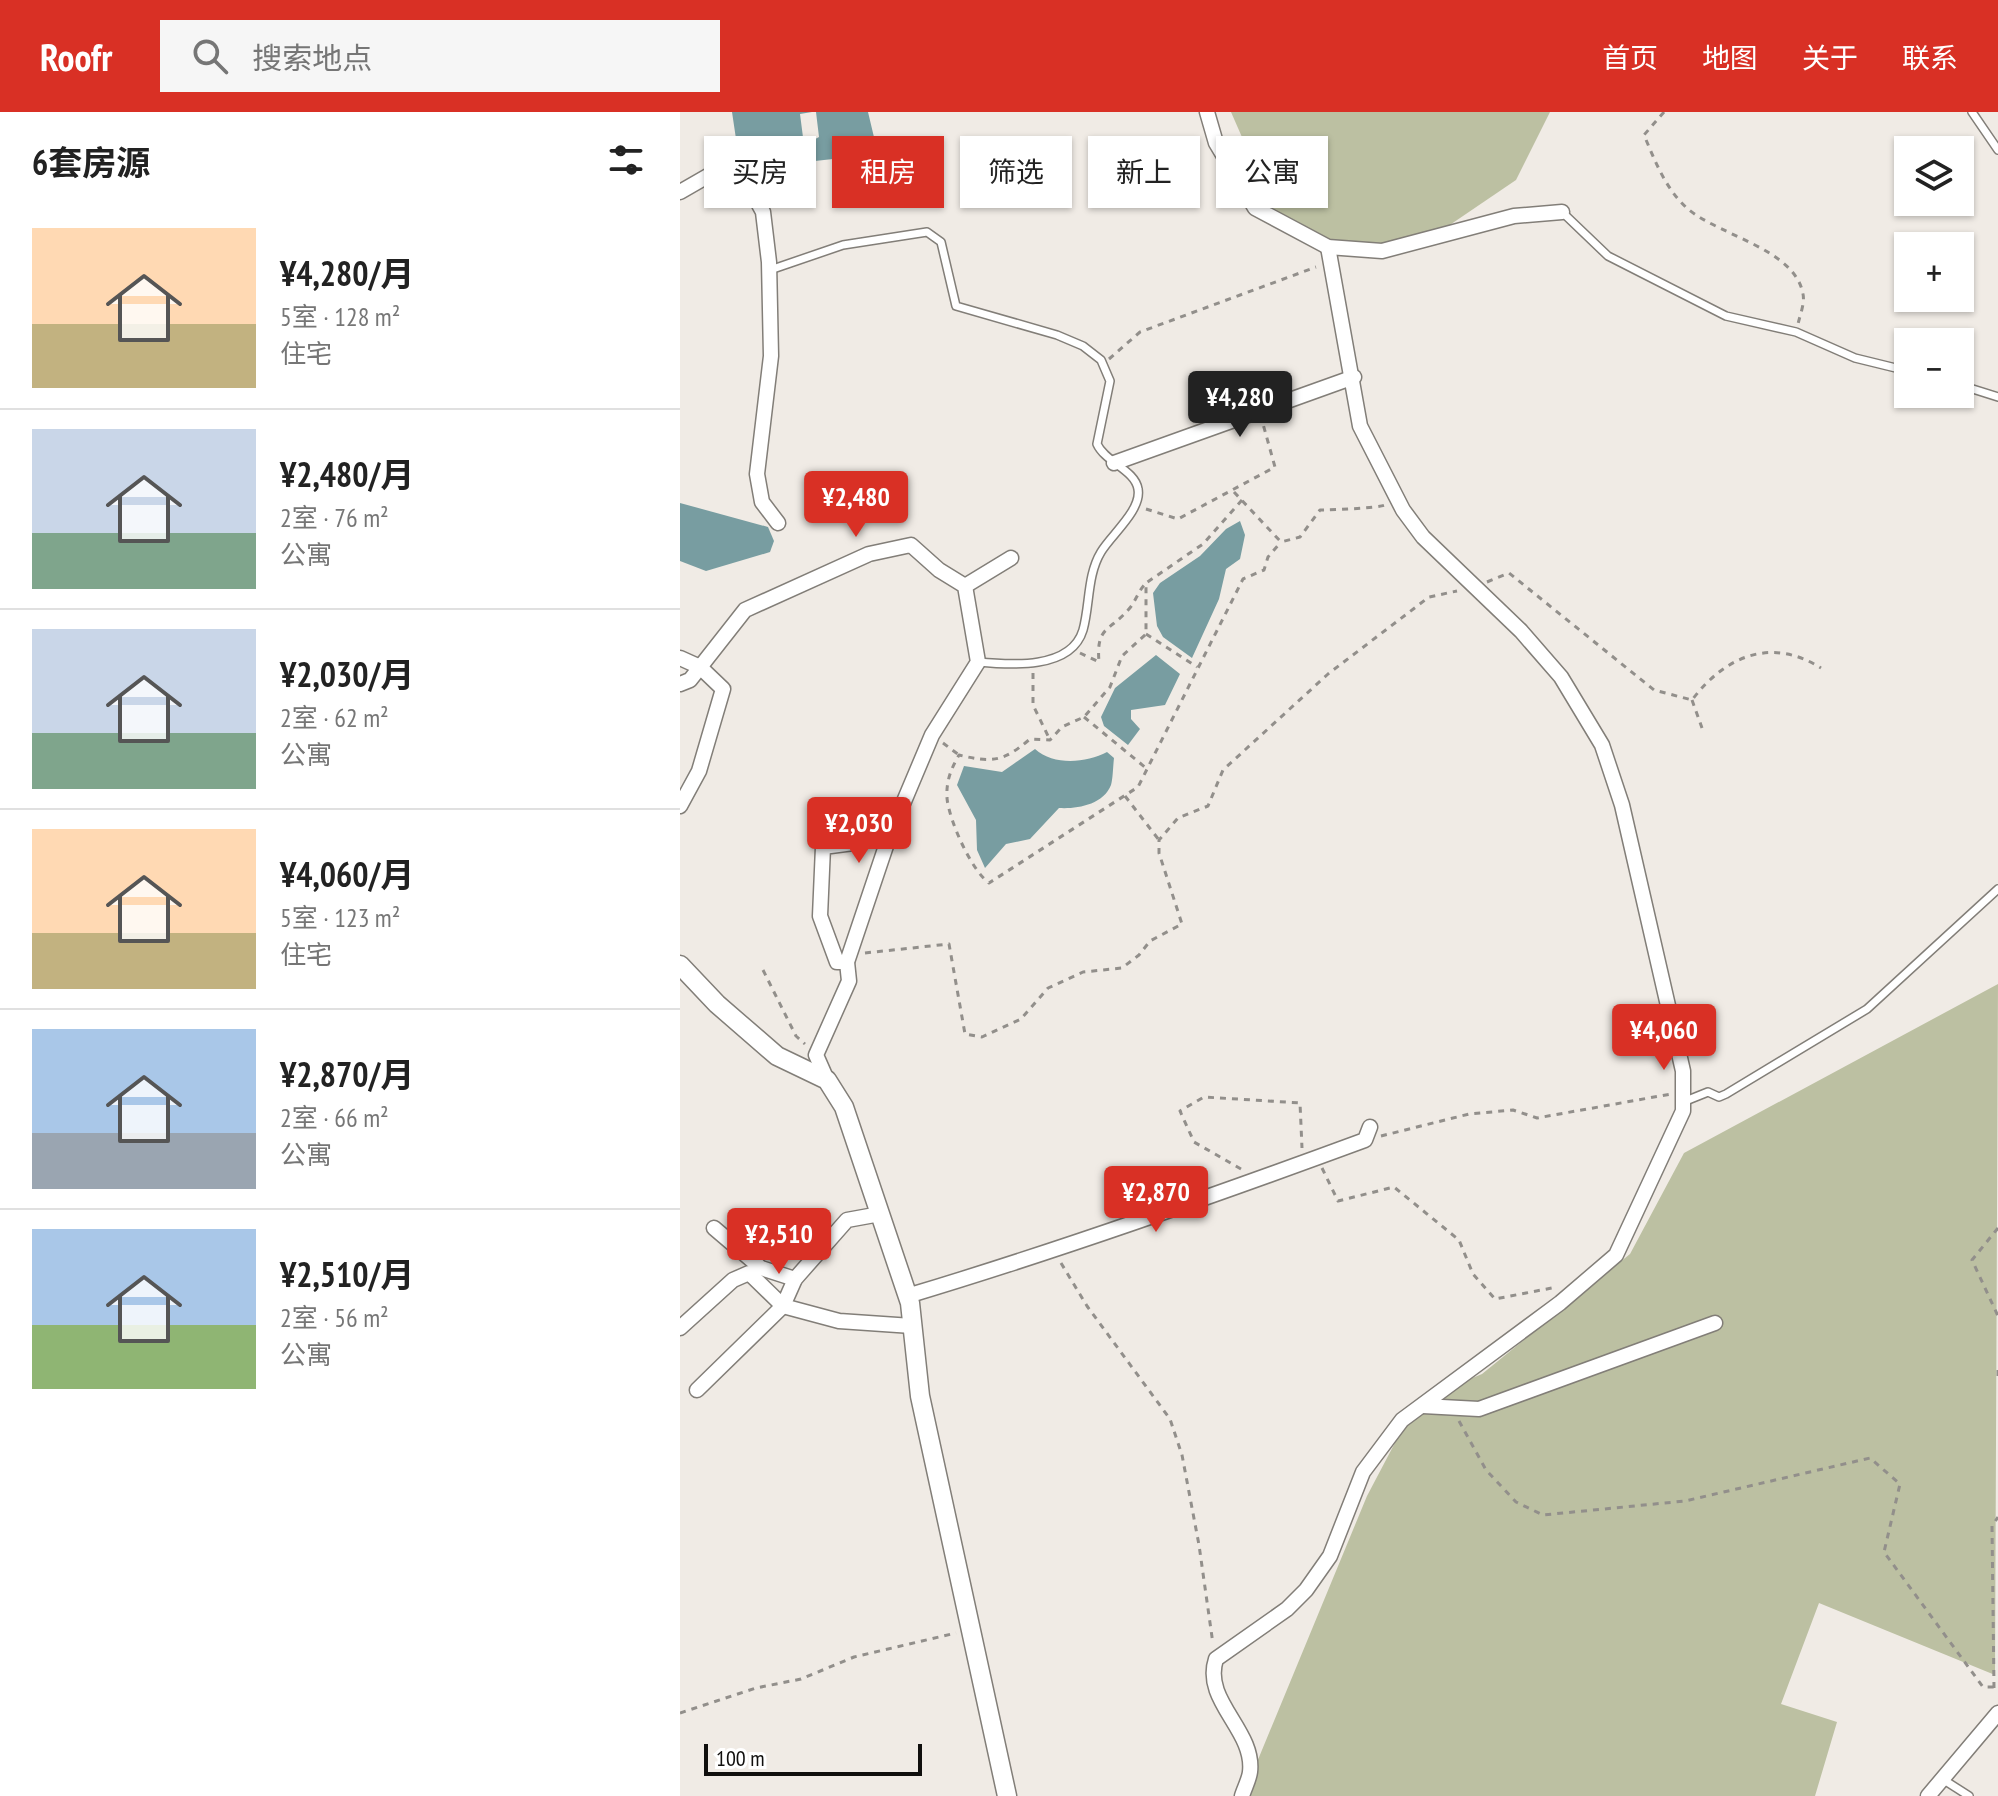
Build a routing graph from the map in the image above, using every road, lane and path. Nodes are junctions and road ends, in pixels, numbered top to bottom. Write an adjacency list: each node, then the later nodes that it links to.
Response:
1 (1207, 112): 9 (street)
2 (1664, 112): 11 (path)
3 (1972, 112): 5 (lane)
4 (1998, 129): 5 (lane)
5 (1989, 135): 6 (lane)
6 (1998, 150)
7 (680, 192): 10 (street)
8 (1562, 212): 9 (street); 11 (lane)
9 (1329, 253): 12 (path); 14 (street)
10 (770, 270): 12 (lane); 23 (street)
11 (1796, 332): 13 (lane)
12 (1104, 364): 18 (lane)
13 (1894, 368)
14 (1354, 377): 17 (street); 21 (street)
15 (1974, 389): 16 (lane)
16 (1998, 397)
17 (1260, 412): 18 (street); 19 (path)
18 (1114, 463): 22 (lane)
19 (1234, 492): 20 (path); 22 (path)
20 (1242, 500): 24 (path); 26 (path)
21 (1397, 500): 24 (path); 28 (street)
22 (1135, 506): 30 (lane)
23 (778, 523)
24 (1281, 542): 35 (path)
25 (1011, 558): 27 (street)
26 (1146, 583): 29 (path); 30 (path)
27 (965, 586): 32 (street); 34 (street)
28 (1475, 587): 38 (path); 47 (path); 55 (street)
29 (1146, 634): 35 (path); 39 (path)
30 (1071, 648): 33 (lane)
31 (680, 658): 34 (street)
32 (978, 662): 33 (lane); 41 (street)
33 (1033, 663): 42 (path)
34 (700, 667): 37 (street); 46 (street)
35 (1198, 667): 44 (path)
36 (1821, 668): 38 (path)
37 (680, 684)
38 (1692, 700): 40 (path)
39 (1084, 717): 42 (path); 44 (path)
40 (1702, 728)
41 (932, 735): 43 (path); 50 (street)
42 (1050, 740): 43 (path)
43 (959, 755): 45 (path)
44 (1147, 769): 45 (path)
45 (1125, 796): 47 (path)
46 (680, 806)
47 (1159, 840): 50 (path)
48 (861, 842): 50 (street)
49 (1998, 889): 55 (lane)
50 (848, 958): 53 (street)
51 (680, 965): 54 (street)
52 (763, 970): 53 (path)
53 (816, 1055): 54 (street)
54 (827, 1080): 59 (street)
55 (1683, 1097): 56 (path); 74 (street)
56 (1367, 1134): 57 (street)
57 (1310, 1160): 58 (street); 58 (path); 64 (path)
58 (1246, 1184): 62 (street)
59 (880, 1214): 63 (street); 65 (street)
60 (714, 1228): 63 (street)
61 (1998, 1228): 67 (path)
62 (1052, 1252): 65 (street); 78 (path)
63 (795, 1279): 66 (street)
64 (1557, 1287)
65 (907, 1296): 69 (street)
66 (783, 1306): 69 (street); 70 (street); 73 (street)
67 (1998, 1316)
68 (1715, 1323): 74 (street)
69 (912, 1326): 77 (street)
70 (680, 1328)
71 (1998, 1370): 72 (path)
72 (1998, 1380)
73 (697, 1390)
74 (1423, 1406): 78 (street)
75 (1458, 1419): 79 (path)
76 (1998, 1517): 79 (path)
77 (970, 1630): 80 (path); 83 (street)
78 (1216, 1659): 84 (street)
79 (1996, 1687)
80 (680, 1713)
81 (1998, 1713): 82 (street)
82 (1944, 1780): 85 (street); 86 (lane)
83 (1007, 1796)
84 (1242, 1796)
85 (1928, 1796)
86 (1969, 1796)

